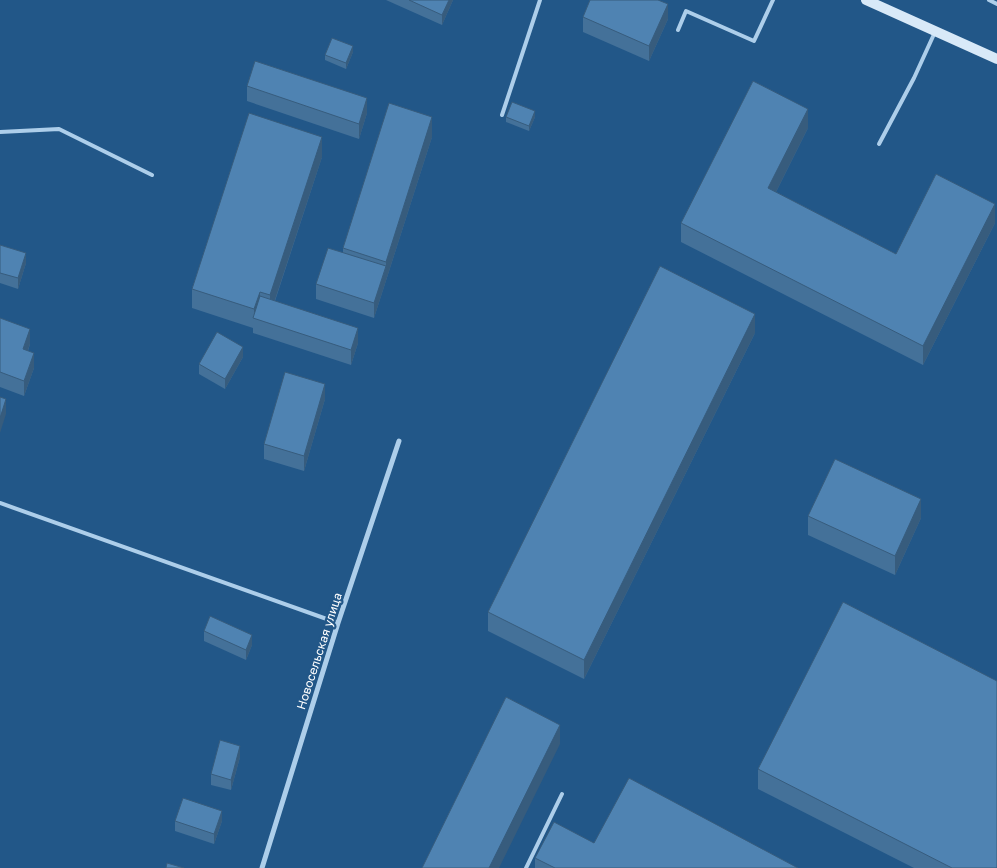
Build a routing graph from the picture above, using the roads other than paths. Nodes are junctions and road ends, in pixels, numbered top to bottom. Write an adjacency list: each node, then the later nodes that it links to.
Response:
1 (540, 0): 9 (lane)
2 (773, 0): 6 (lane)
3 (866, 0): 7 (main road)
4 (989, 0): 5 (lane)
5 (997, 4)
6 (678, 30)
7 (935, 31): 8 (main road); 11 (lane)
8 (997, 59)
9 (502, 115)
10 (0, 131): 12 (lane)
11 (879, 144)
12 (152, 174)
13 (399, 441): 15 (street, Новосельская улица)
14 (0, 503): 15 (lane)
15 (338, 623): 17 (street, Новосельская улица)
16 (562, 794): 18 (lane)
17 (262, 868)
18 (526, 868)

